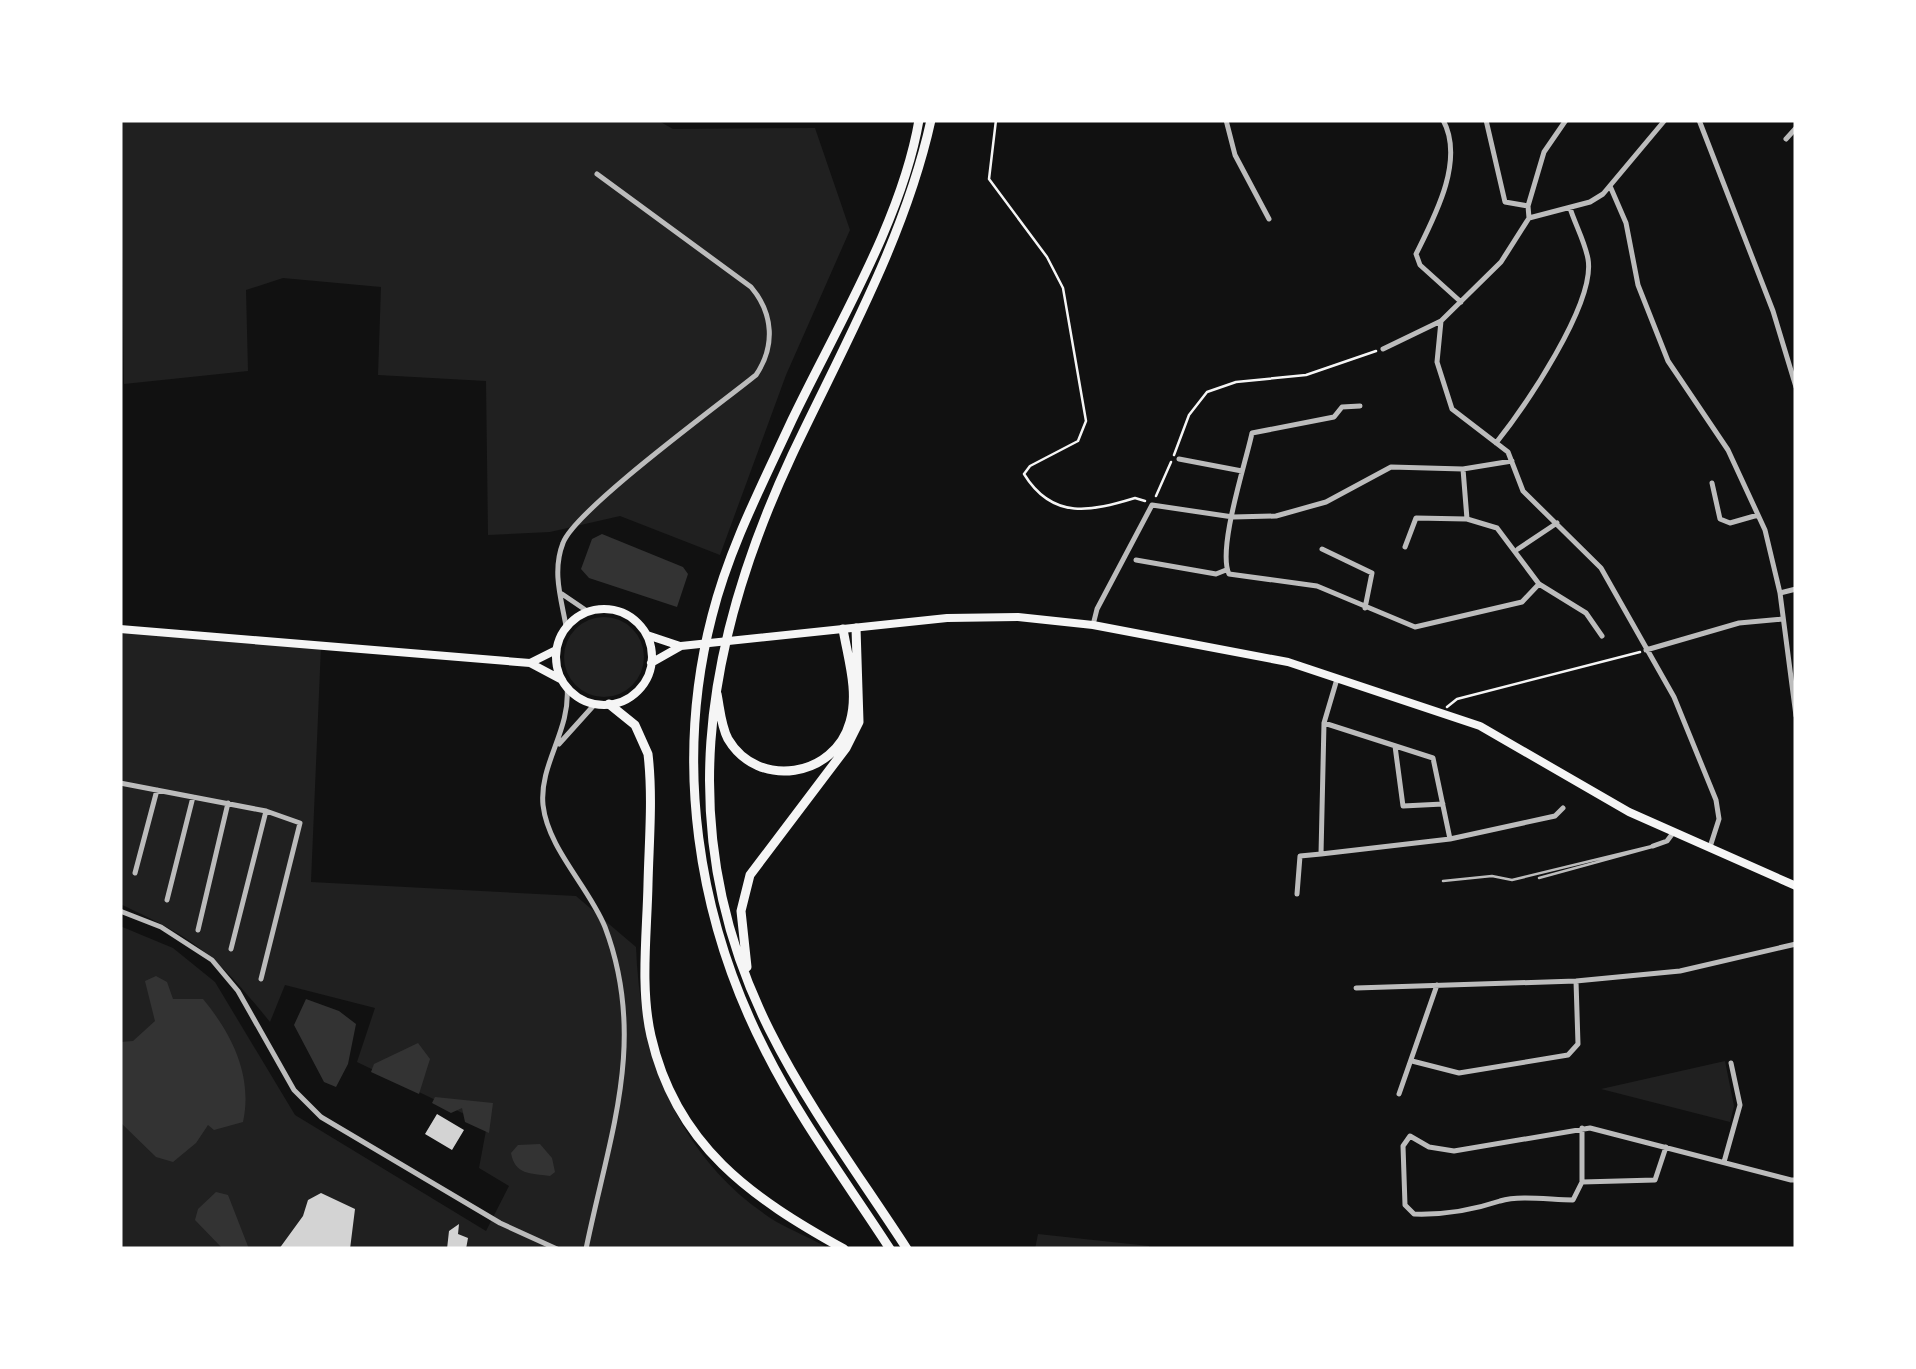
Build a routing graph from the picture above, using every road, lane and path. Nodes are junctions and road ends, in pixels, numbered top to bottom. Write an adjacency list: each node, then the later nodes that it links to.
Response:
1 (919, 120): 107 (highway)
2 (931, 120): 61 (highway)
3 (996, 120): 29 (path)
4 (1226, 120): 17 (street)
5 (1443, 120): 18 (street)
6 (1486, 120): 14 (street)
7 (1566, 120): 14 (street)
8 (1665, 120): 13 (street)
9 (1699, 120): 21 (street)
10 (1796, 128): 11 (street)
11 (1786, 139)
12 (598, 174): 41 (street)
13 (1610, 186): 15 (street); 30 (street)
14 (1528, 206): 16 (street)
15 (1570, 208): 16 (street); 23 (street)
16 (1529, 218): 18 (street)
17 (1269, 219)
18 (1460, 302): 19 (street)
19 (1440, 320): 20 (street); 23 (street)
20 (1383, 349): 29 (path)
21 (1796, 387)
22 (1360, 406): 27 (street)
23 (1496, 443): 25 (street)
24 (1180, 458): 27 (street)
25 (1512, 461): 26 (street); 33 (street)
26 (1463, 469): 31 (street); 32 (street)
27 (1242, 471): 31 (street)
28 (1712, 482): 30 (street)
29 (1152, 506): 31 (street); 46 (street)
30 (1758, 514): 42 (street)
31 (1233, 517): 38 (street)
32 (1467, 519): 34 (street); 36 (street)
33 (1556, 523): 36 (street); 55 (street)
34 (1404, 547)
35 (1322, 549): 43 (street)
36 (1517, 550): 39 (street)
37 (1136, 560): 38 (street)
38 (1226, 570): 43 (street)
39 (1538, 584): 43 (street); 52 (street)
40 (1796, 590): 42 (street)
41 (560, 592): 44 (street); 47 (street)
42 (1780, 593): 45 (street)
43 (1364, 608)
44 (587, 612): 47 (main road); 51 (main road)
45 (1783, 619): 55 (street); 58 (street)
46 (1093, 625): 48 (main road); 59 (main road)
47 (566, 626): 54 (main road)
48 (856, 628): 50 (main road); 93 (highway)
49 (120, 629): 56 (main road)
50 (843, 630): 53 (main road); 61 (highway)
51 (646, 636): 53 (main road); 57 (main road)
52 (1602, 636)
53 (681, 646): 57 (main road)
54 (556, 650): 56 (main road); 60 (main road)
55 (1644, 650): 64 (path); 79 (street)
56 (530, 663): 60 (main road)
57 (652, 663): 63 (main road)
58 (1792, 668): 65 (street)
59 (1338, 676): 66 (street); 76 (main road)
60 (564, 684): 62 (main road); 68 (street)
61 (715, 686): 93 (highway)
62 (594, 704): 63 (main road); 68 (street)
63 (610, 704): 106 (highway)
64 (1448, 705)
65 (1796, 716)
66 (1324, 723): 67 (street); 80 (street)
67 (1395, 745): 73 (street); 73 (street)
68 (557, 746): 105 (street)
69 (120, 783): 70 (street)
70 (157, 790): 71 (street); 81 (street)
71 (193, 796): 72 (street); 86 (street)
72 (228, 803): 75 (street); 88 (street)
73 (1443, 804): 77 (street)
74 (1563, 808): 77 (street)
75 (266, 811): 90 (street); 91 (street)
76 (1673, 833): 78 (street); 79 (main road)
77 (1450, 839): 80 (street)
78 (1653, 846): 82 (lane); 83 (lane)
79 (1709, 850): 84 (main road)
80 (1321, 854): 85 (street)
81 (136, 874)
82 (1539, 878)
83 (1442, 881)
84 (1796, 886)
85 (1297, 894)
86 (167, 900)
87 (120, 911): 104 (street)
88 (198, 930)
89 (1796, 944): 92 (street)
90 (231, 949)
91 (261, 979)
92 (1576, 980): 94 (street); 96 (street)
93 (749, 985): 108 (highway)
94 (1436, 985): 95 (street); 96 (street)
95 (1356, 988)
96 (1412, 1061): 98 (street)
97 (1731, 1063): 101 (street)
98 (1399, 1094)
99 (1582, 1128): 100 (street); 103 (street); 103 (street)
100 (1666, 1147): 101 (street); 103 (street)
101 (1724, 1162): 102 (street)
102 (1796, 1180)
103 (1582, 1182)
104 (557, 1249)
105 (586, 1249)
106 (844, 1249)
107 (890, 1249)
108 (907, 1249)

